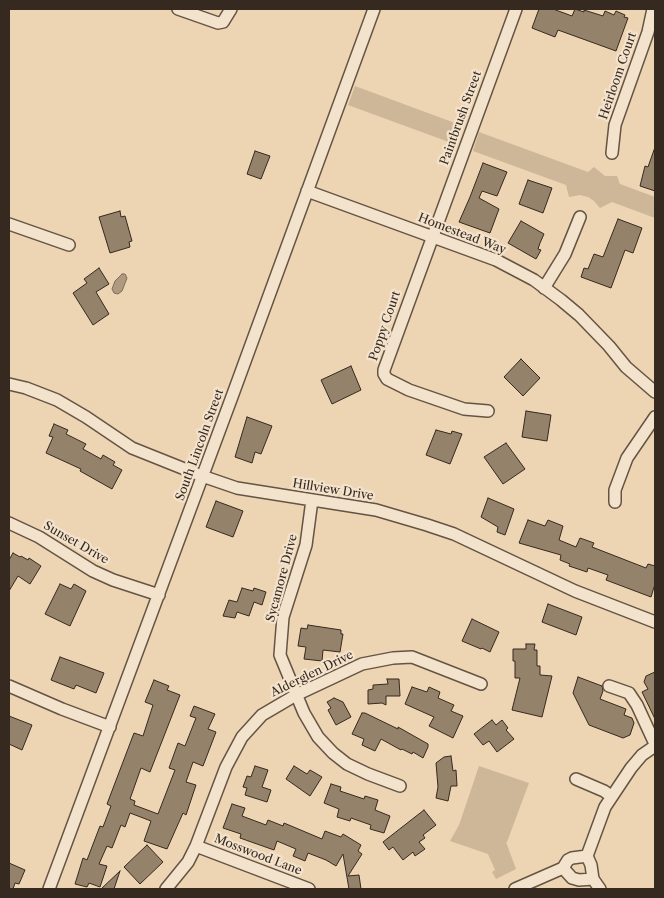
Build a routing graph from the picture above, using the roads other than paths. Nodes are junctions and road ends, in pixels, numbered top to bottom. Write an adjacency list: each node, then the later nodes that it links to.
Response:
1 (178, 9): 2 (street)
2 (231, 9)
3 (374, 9): 7 (street, South Lincoln Street)
4 (516, 9): 10 (street, Paintbrush Street)
5 (653, 9): 6 (street, Heirloom Court)
6 (612, 153)
7 (307, 191): 10 (street, Homestead Way); 17 (street, South Lincoln Street)
8 (580, 218): 12 (street)
9 (9, 224): 11 (street)
10 (431, 237): 12 (street, Homestead Way); 15 (street, Poppy Court)
11 (69, 245)
12 (544, 288): 14 (street, Homestead Way)
13 (9, 384): 17 (street, Hillview Drive)
14 (655, 392)
15 (488, 411)
16 (655, 417): 19 (street)
17 (202, 476): 18 (street, Hillview Drive); 21 (street, South Lincoln Street)
18 (312, 500): 22 (street, Hillview Drive); 26 (street, Sycamore Drive)
19 (615, 502)
20 (9, 523): 21 (street, Sunset Drive)
21 (159, 595): 27 (street, South Lincoln Street)
22 (655, 622)
23 (481, 684): 26 (street, Alderglen Drive)
24 (9, 686): 27 (street)
25 (609, 686): 28 (street)
26 (296, 695): 30 (street, Sycamore Drive); 32 (street, Alderglen Drive)
27 (110, 727): 36 (street, South Lincoln Street)
28 (655, 745): 31 (street)
29 (576, 779): 31 (street)
30 (400, 786)
31 (611, 796): 33 (street)
32 (196, 846): 37 (street, Alderglen Drive); 38 (street, Mosswood Lane)
33 (587, 856): 34 (street); 35 (street)
34 (563, 868): 35 (street); 39 (street)
35 (593, 879): 40 (street)
36 (49, 889)
37 (166, 889)
38 (309, 889)
39 (514, 889)
40 (600, 889)

